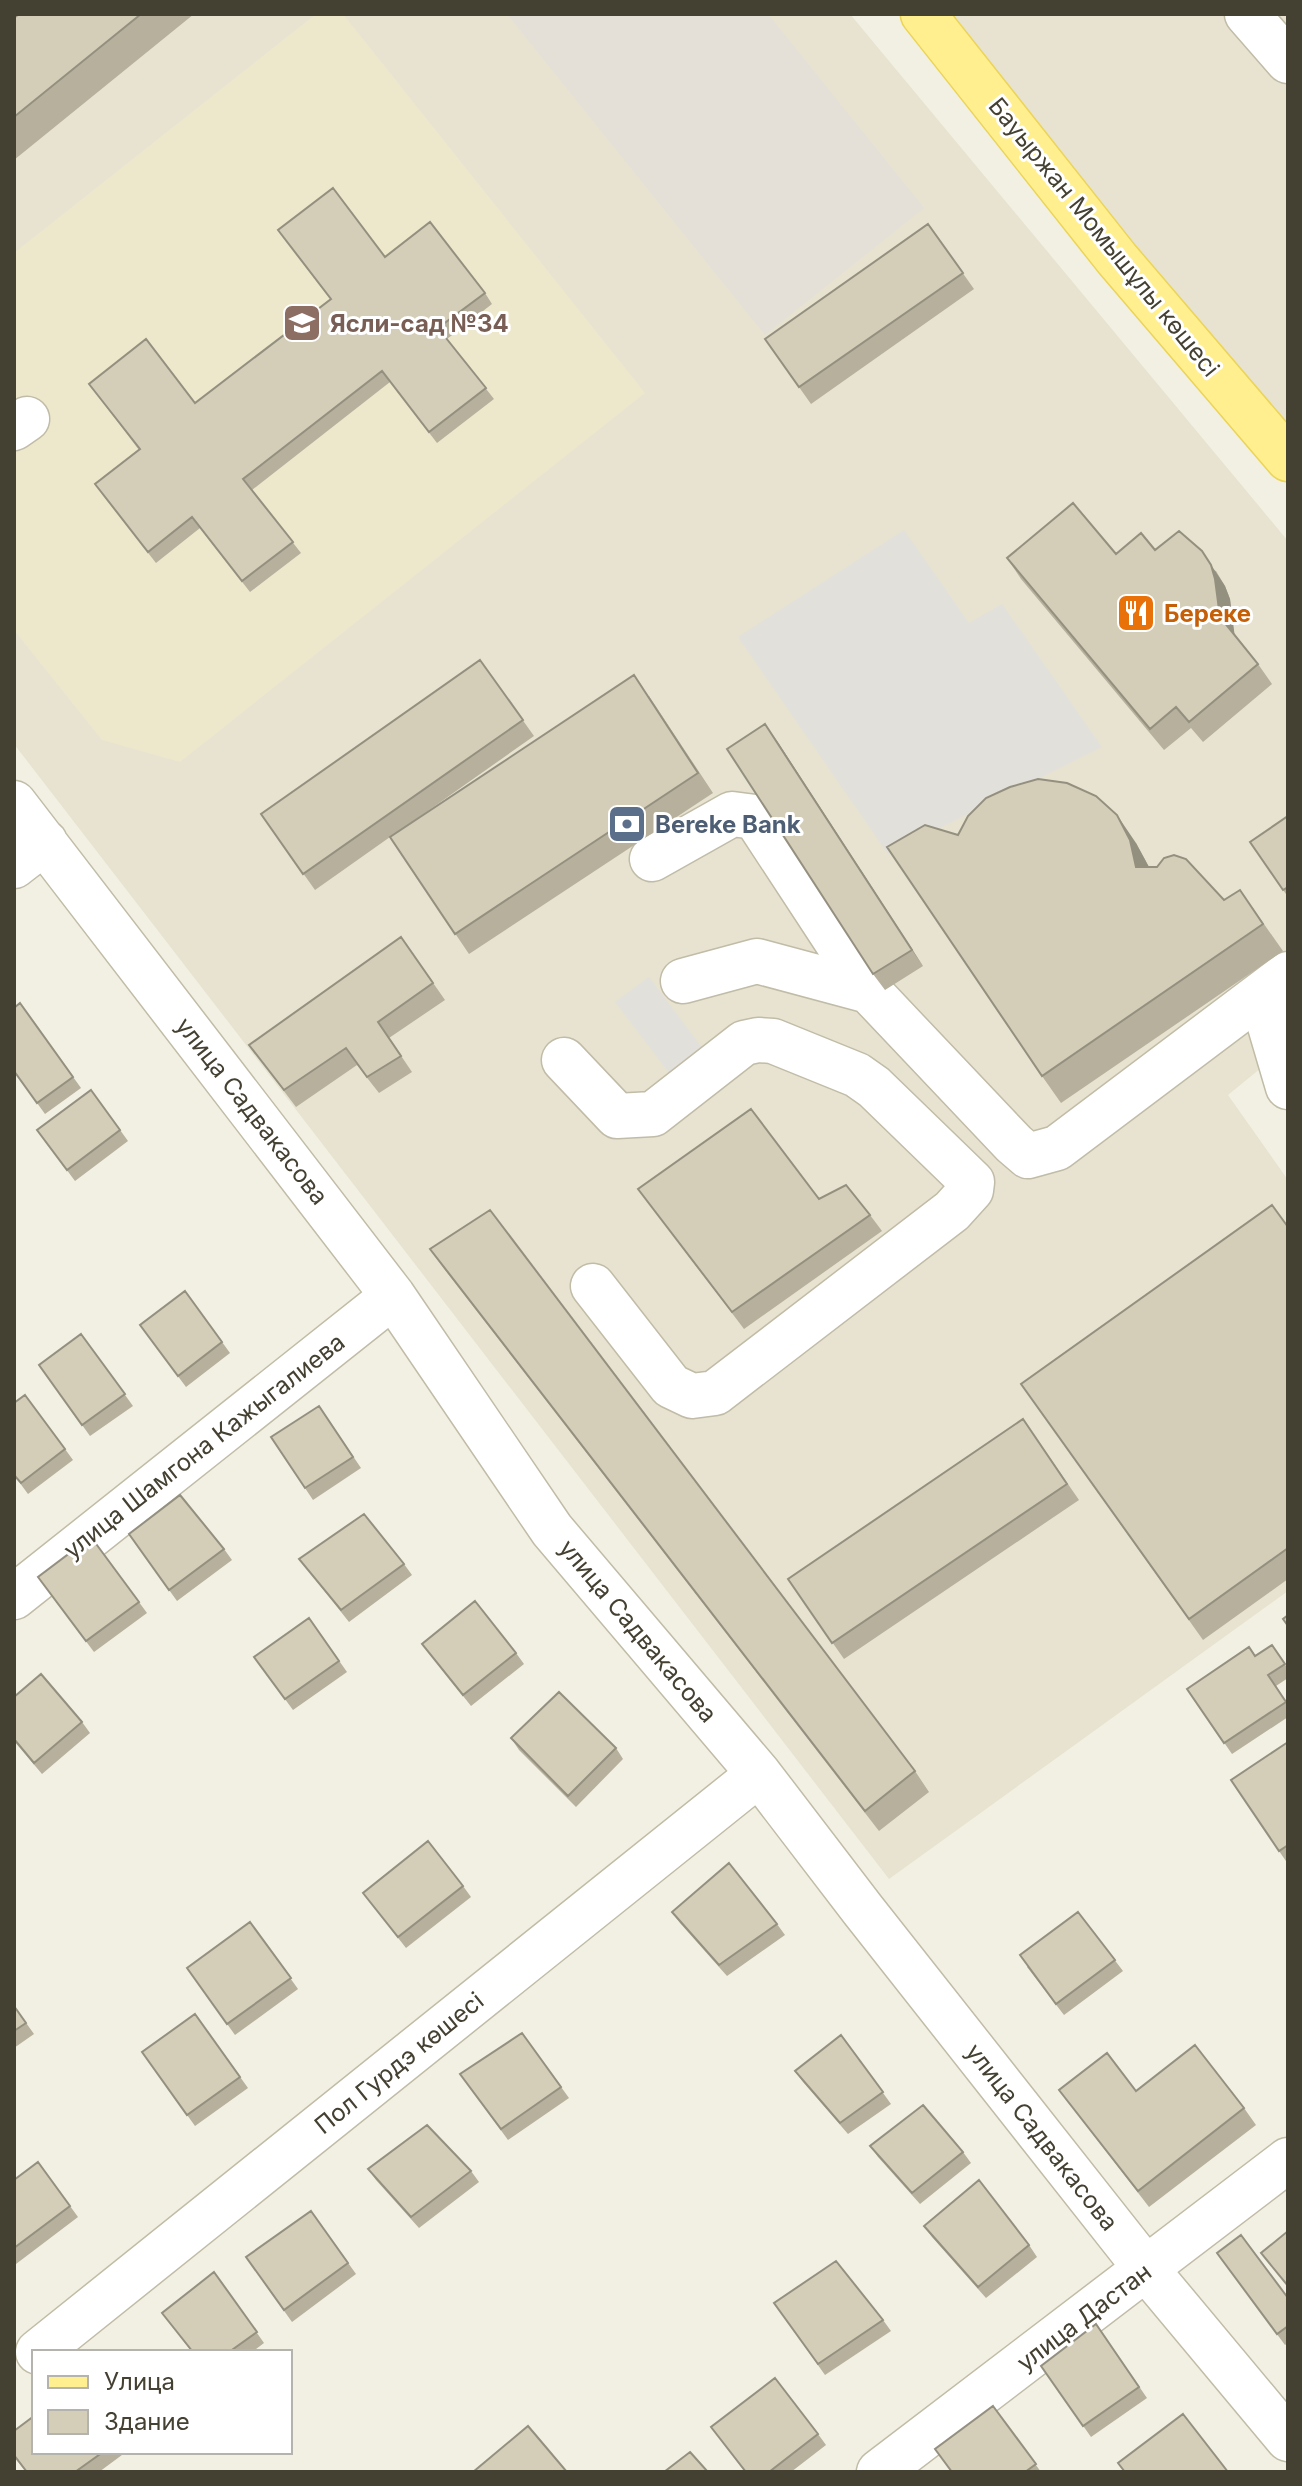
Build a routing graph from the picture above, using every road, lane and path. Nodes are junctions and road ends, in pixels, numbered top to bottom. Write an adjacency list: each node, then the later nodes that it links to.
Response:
1 (923, 14): 4 (main road, Бауыржан Момышұлы көшесі)
2 (1247, 14): 3 (street)
3 (1288, 61)
4 (1288, 459)
5 (14, 803): 6 (street, улица Садвакасова)
6 (29, 854): 16 (street, улица Садвакасова)
7 (652, 859): 10 (street)
8 (1286, 976): 12 (street); 13 (street)
9 (683, 981): 10 (street)
10 (869, 991): 13 (street)
11 (564, 1060): 14 (street)
12 (1288, 1087)
13 (1014, 1144): 14 (street)
14 (972, 1182): 15 (street)
15 (593, 1286)
16 (393, 1296): 17 (street, улица Шамгона Кажыгалиева); 18 (street, улица Садвакасова)
17 (14, 1597)
18 (759, 1774): 20 (street, улица Садвакасова); 21 (street, Пол Гурдэ көшесі)
19 (1288, 2160): 20 (street, улица Дастан)
20 (1147, 2270): 24 (street, улица Садвакасова); 25 (street, улица Дастан)
21 (41, 2350)
22 (32, 2357): 23 (street, Пол Гурдэ көшесі)
23 (14, 2371)
24 (1288, 2439)
25 (879, 2472)

